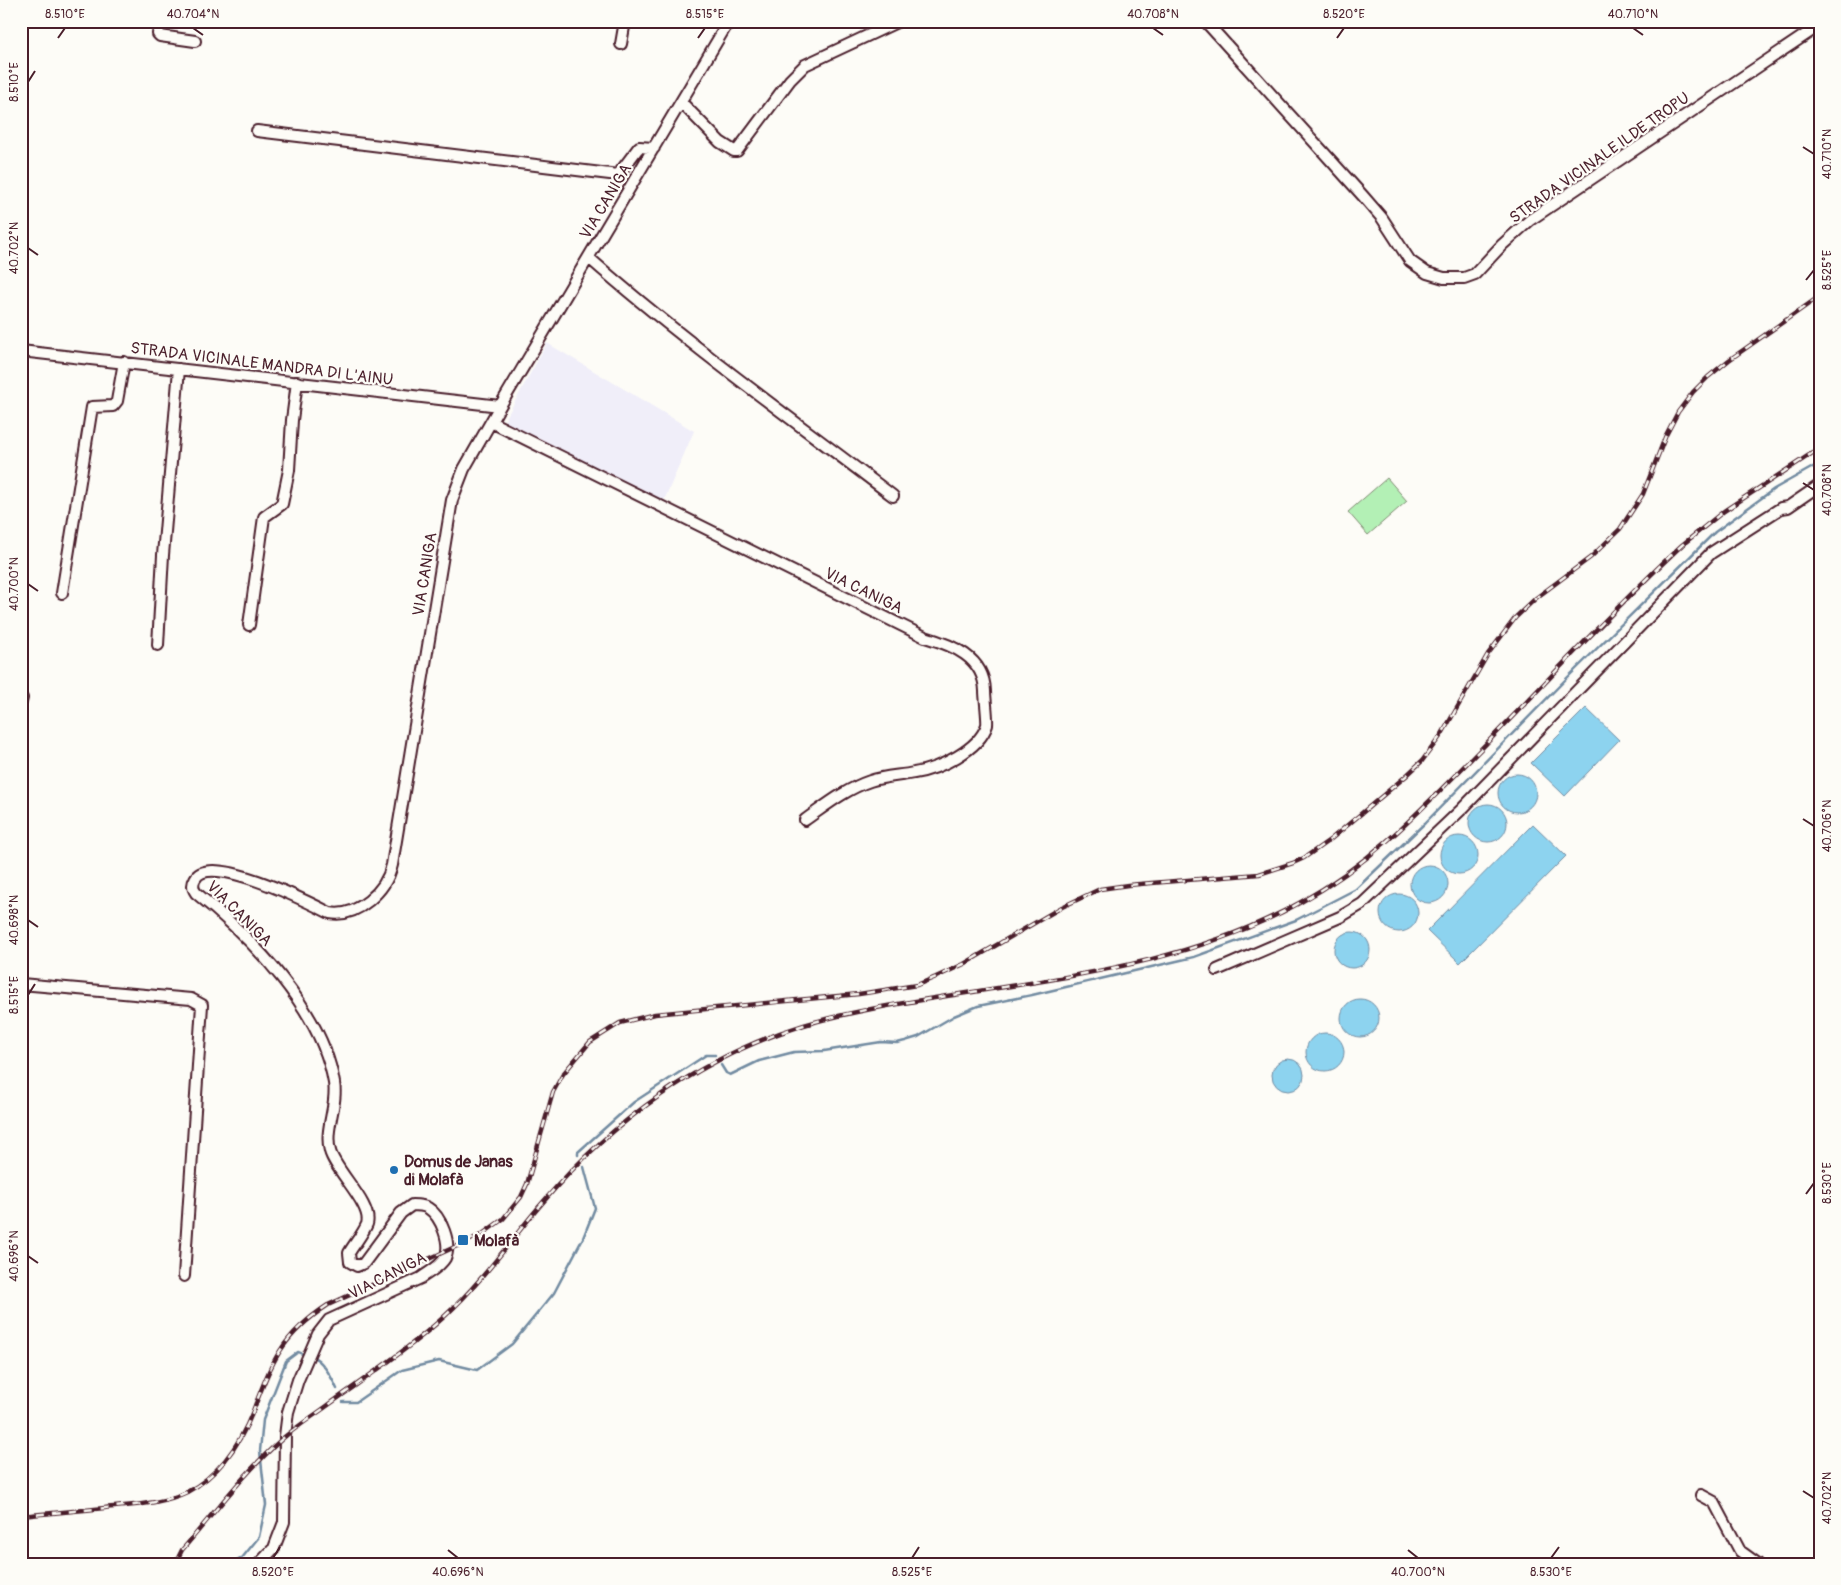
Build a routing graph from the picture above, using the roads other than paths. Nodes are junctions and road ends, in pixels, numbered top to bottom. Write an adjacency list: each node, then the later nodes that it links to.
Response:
1 (160, 21): 7 (street)
2 (625, 21): 8 (street)
3 (729, 21): 9 (street, VIA CANIGA)
4 (899, 21): 9 (street)
5 (1205, 21): 6 (street, STRADA VICINALE ILDE TROPU)
6 (1820, 25)
7 (195, 41)
8 (620, 44)
9 (681, 102): 11 (street, VIA CANIGA)
10 (257, 131): 11 (street)
11 (654, 148): 12 (street, VIA CANIGA)
12 (589, 258): 17 (street, VIA CANIGA); 20 (street)
13 (21, 351): 14 (street, STRADA VICINALE MANDRA DI L'AINU)
14 (124, 362): 15 (street, STRADA VICINALE MANDRA DI L'AINU); 21 (street)
15 (179, 369): 16 (street, STRADA VICINALE MANDRA DI L'AINU); 23 (street)
16 (297, 382): 17 (street, STRADA VICINALE MANDRA DI L'AINU); 22 (street)
17 (500, 406): 18 (street, VIA CANIGA)
18 (491, 422): 24 (street, VIA CANIGA); 29 (street, VIA CANIGA)
19 (1820, 485): 25 (street)
20 (893, 496)
21 (62, 593)
22 (249, 626)
23 (158, 645)
24 (805, 820)
25 (1217, 970)
26 (21, 984): 27 (street)
27 (184, 1276)
28 (1701, 1495): 30 (street)
29 (259, 1564)
30 (1758, 1564)

